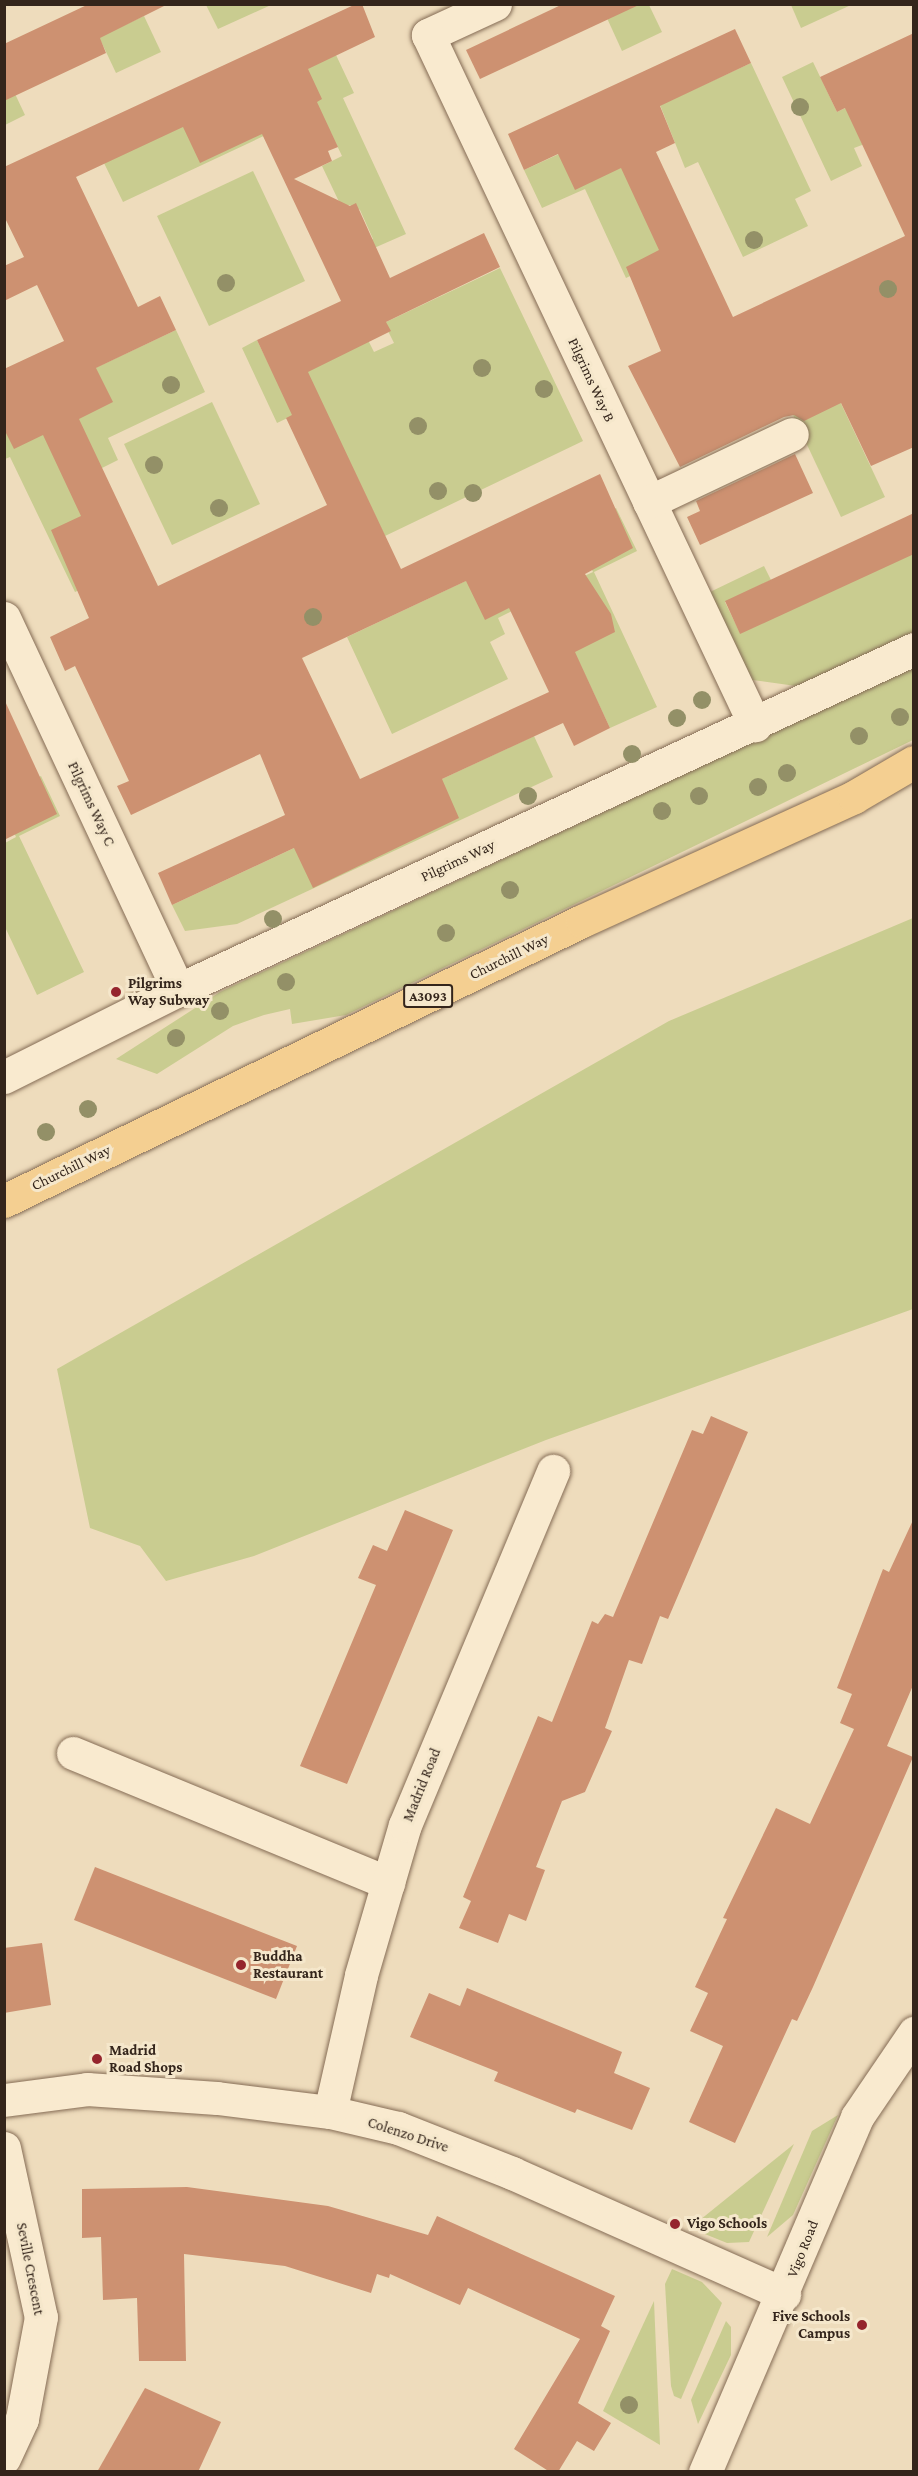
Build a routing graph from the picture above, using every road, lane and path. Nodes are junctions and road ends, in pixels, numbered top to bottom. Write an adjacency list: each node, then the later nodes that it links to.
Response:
1 (495, 4): 3 (street, Pilgrims Way B)
2 (792, 434): 3 (street)
3 (649, 502): 6 (street, Pilgrims Way B)
4 (4, 618): 10 (street, Pilgrims Way C)
5 (914, 649): 6 (street, Pilgrims Way)
6 (755, 725): 10 (street, Pilgrims Way)
7 (914, 762): 9 (main road, Churchill Way / A3093)
8 (914, 785): 9 (main road, Churchill Way / A3093)
9 (854, 797): 12 (main road, Churchill Way / A3093)
10 (178, 990): 11 (street, Pilgrims Way)
11 (4, 1077)
12 (4, 1201)
13 (553, 1471): 15 (street, Madrid Road)
14 (73, 1753): 15 (street)
15 (388, 1883): 18 (street, Madrid Road)
16 (914, 2033): 20 (street, Vigo Road)
17 (4, 2100): 18 (street, Colenzo Drive)
18 (330, 2112): 20 (street, Colenzo Drive)
19 (4, 2148): 21 (street, Seville Crescent)
20 (784, 2294): 22 (street, Vigo Road)
21 (4, 2458)
22 (705, 2472)

